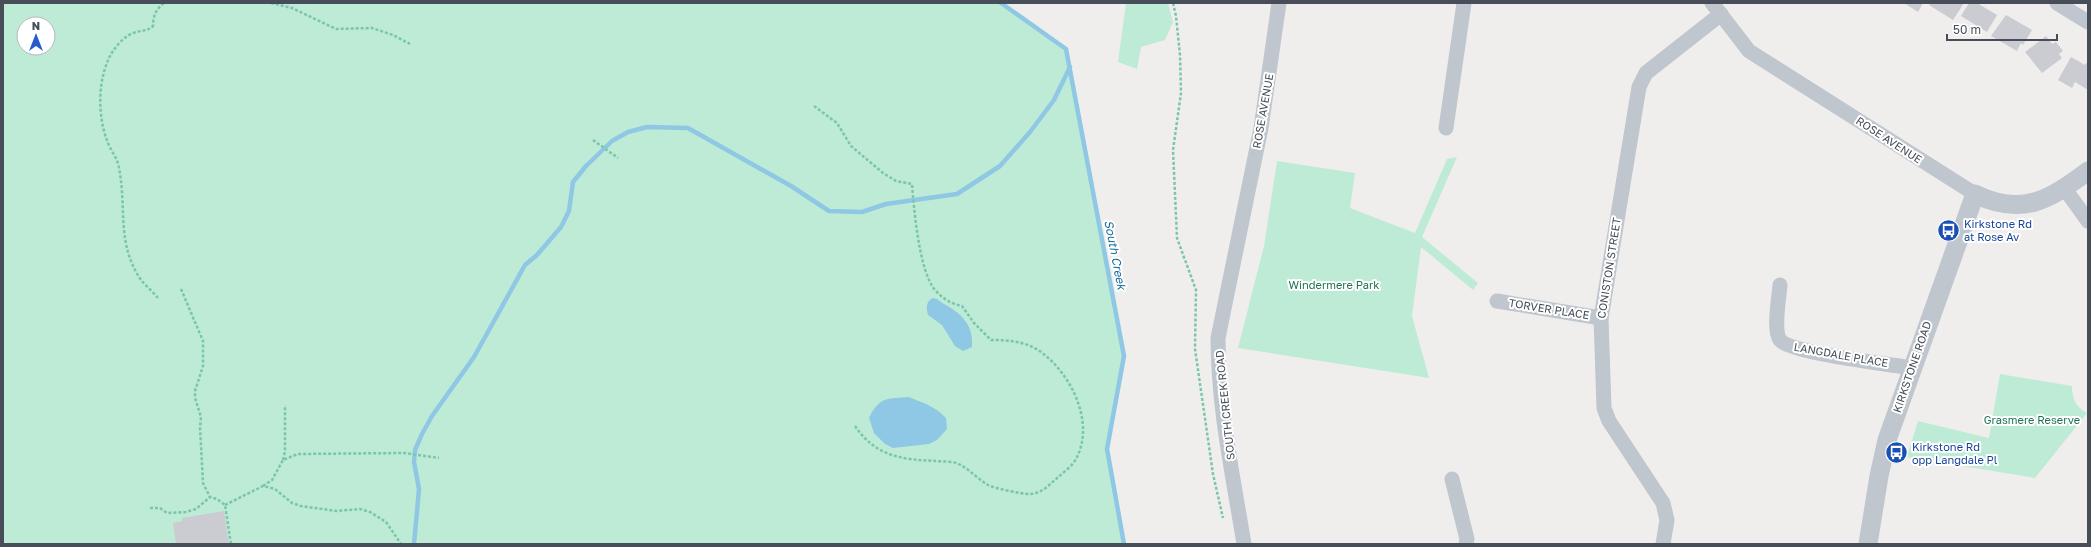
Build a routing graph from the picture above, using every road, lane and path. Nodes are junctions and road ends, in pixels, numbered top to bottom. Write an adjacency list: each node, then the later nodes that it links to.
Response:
1 (164, 3): 21 (path)
2 (271, 3): 9 (path)
3 (1172, 3): 34 (path)
4 (1279, 3): 17 (street, ROSE AVENUE)
5 (1464, 3): 11 (street)
6 (2057, 3): 8 (street)
7 (1717, 9): 16 (street, ROSE AVENUE); 23 (street, CONISTON STREET)
8 (2088, 22)
9 (410, 44)
10 (814, 106): 26 (path)
11 (1446, 128)
12 (593, 140): 13 (path)
13 (618, 158)
14 (2088, 171): 15 (street, ROSE AVENUE)
15 (2065, 189): 16 (street, ROSE AVENUE); 18 (street)
16 (1975, 194): 24 (street, KIRKSTONE ROAD)
17 (1242, 218): 37 (street, SOUTH CREEK ROAD)
18 (2088, 221)
19 (1780, 286): 24 (street, LANGDALE PLACE)
20 (181, 289): 31 (path)
21 (158, 298)
22 (1497, 301): 23 (street, TORVER PLACE)
23 (1600, 318): 39 (street, CONISTON STREET)
24 (1911, 368): 40 (street, KIRKSTONE ROAD)
25 (285, 405): 28 (path)
26 (855, 426)
27 (439, 458): 28 (path)
28 (283, 460): 30 (path)
29 (1452, 479): 38 (street)
30 (263, 486): 32 (path); 36 (path)
31 (210, 497): 32 (path); 33 (path)
32 (225, 505): 35 (path)
33 (150, 508)
34 (1225, 525)
35 (231, 544)
36 (401, 544)
37 (1244, 544)
38 (1466, 544)
39 (1663, 544)
40 (1868, 544)

